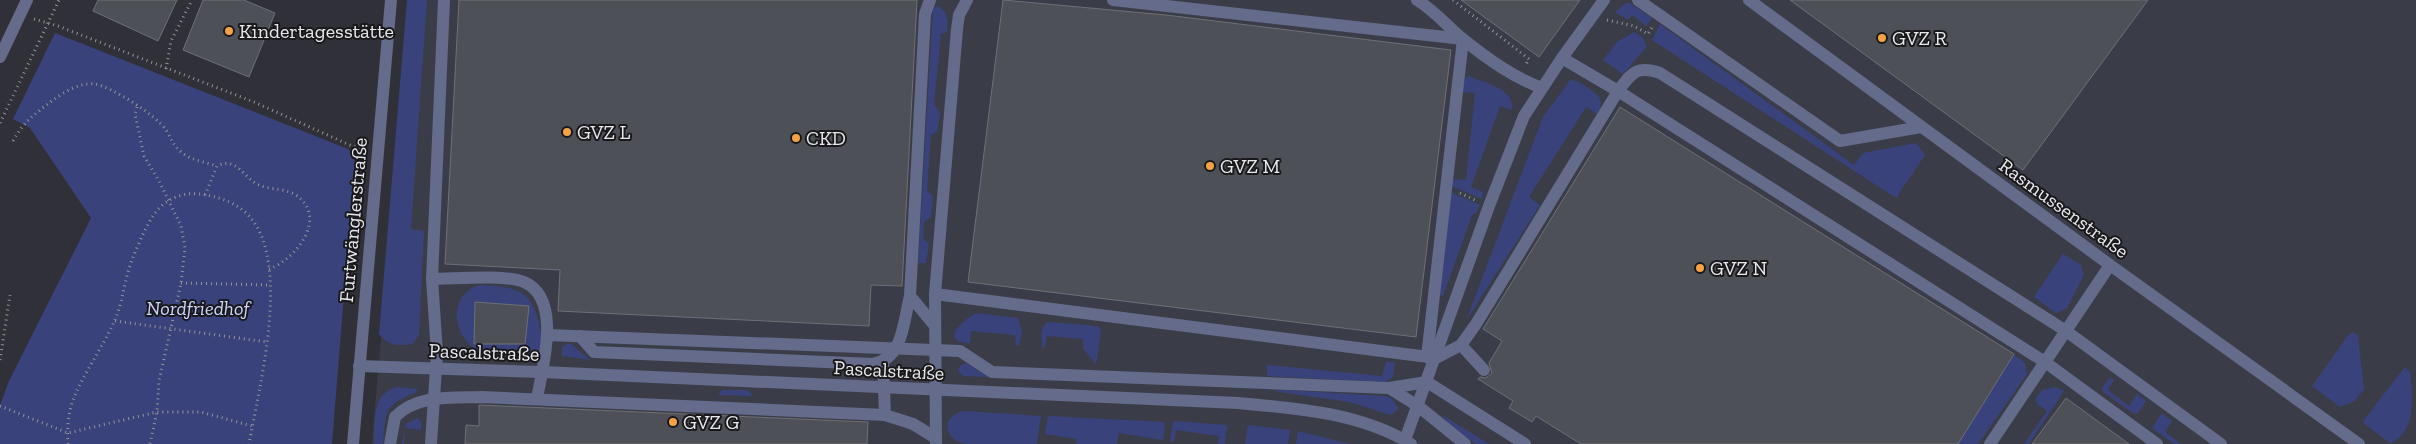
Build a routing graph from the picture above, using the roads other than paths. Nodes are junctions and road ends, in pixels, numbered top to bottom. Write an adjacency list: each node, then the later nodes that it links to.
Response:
1 (27, 0): 12 (street)
2 (391, 0): 31 (street, Furtwänglerstraße)
3 (444, 0): 18 (street)
4 (930, 0): 20 (street)
5 (967, 0): 19 (street)
6 (1113, 0): 11 (street)
7 (1417, 0): 11 (street)
8 (1604, 0): 13 (street)
9 (1638, 0): 16 (street)
10 (1749, 0): 16 (street, Rasmussenstraße)
11 (1463, 39): 14 (street); 28 (street)
12 (0, 57)
13 (1562, 58): 14 (street); 15 (street)
14 (1542, 88): 28 (street)
15 (1618, 91): 22 (street); 25 (street); 30 (street)
16 (1921, 127): 17 (street, Rasmussenstraße)
17 (2110, 265): 22 (street); 53 (street, Rasmussenstraße)
18 (432, 279): 23 (street); 32 (street)
19 (935, 294): 21 (street); 28 (street)
20 (910, 296): 21 (street); 26 (street)
21 (935, 326): 27 (street)
22 (2066, 331): 30 (street); 52 (street)
23 (548, 335): 24 (street); 34 (street)
24 (580, 336): 26 (street); 29 (street)
25 (1461, 345): 28 (street); 33 (street)
26 (897, 348): 27 (street); 29 (street)
27 (936, 350): 37 (street); 38 (street)
28 (1431, 357): 35 (street)
29 (883, 362): 36 (street)
30 (2045, 362): 50 (street); 51 (street)
31 (360, 366): 32 (street, Pascalstraße); 45 (street, Furtwänglerstraße)
32 (437, 369): 34 (street, Pascalstraße); 40 (street)
33 (1484, 370)
34 (542, 372): 36 (street, Pascalstraße); 39 (street)
35 (1427, 382): 37 (street); 41 (street); 49 (street)
36 (884, 388): 38 (street, Pascalstraße); 42 (street)
37 (1389, 388): 41 (street)
38 (936, 391): 43 (street); 44 (street, Pascalstraße)
39 (537, 399): 40 (street); 42 (street)
40 (434, 400): 46 (street); 47 (street)
41 (1418, 406): 44 (street); 48 (street)
42 (885, 414): 43 (street)
43 (936, 441)
44 (1408, 442)
45 (353, 444)
46 (390, 444)
47 (431, 444)
48 (1465, 444)
49 (1525, 444)
50 (1990, 444)
51 (2157, 444)
52 (2221, 444)
53 (2359, 444)

